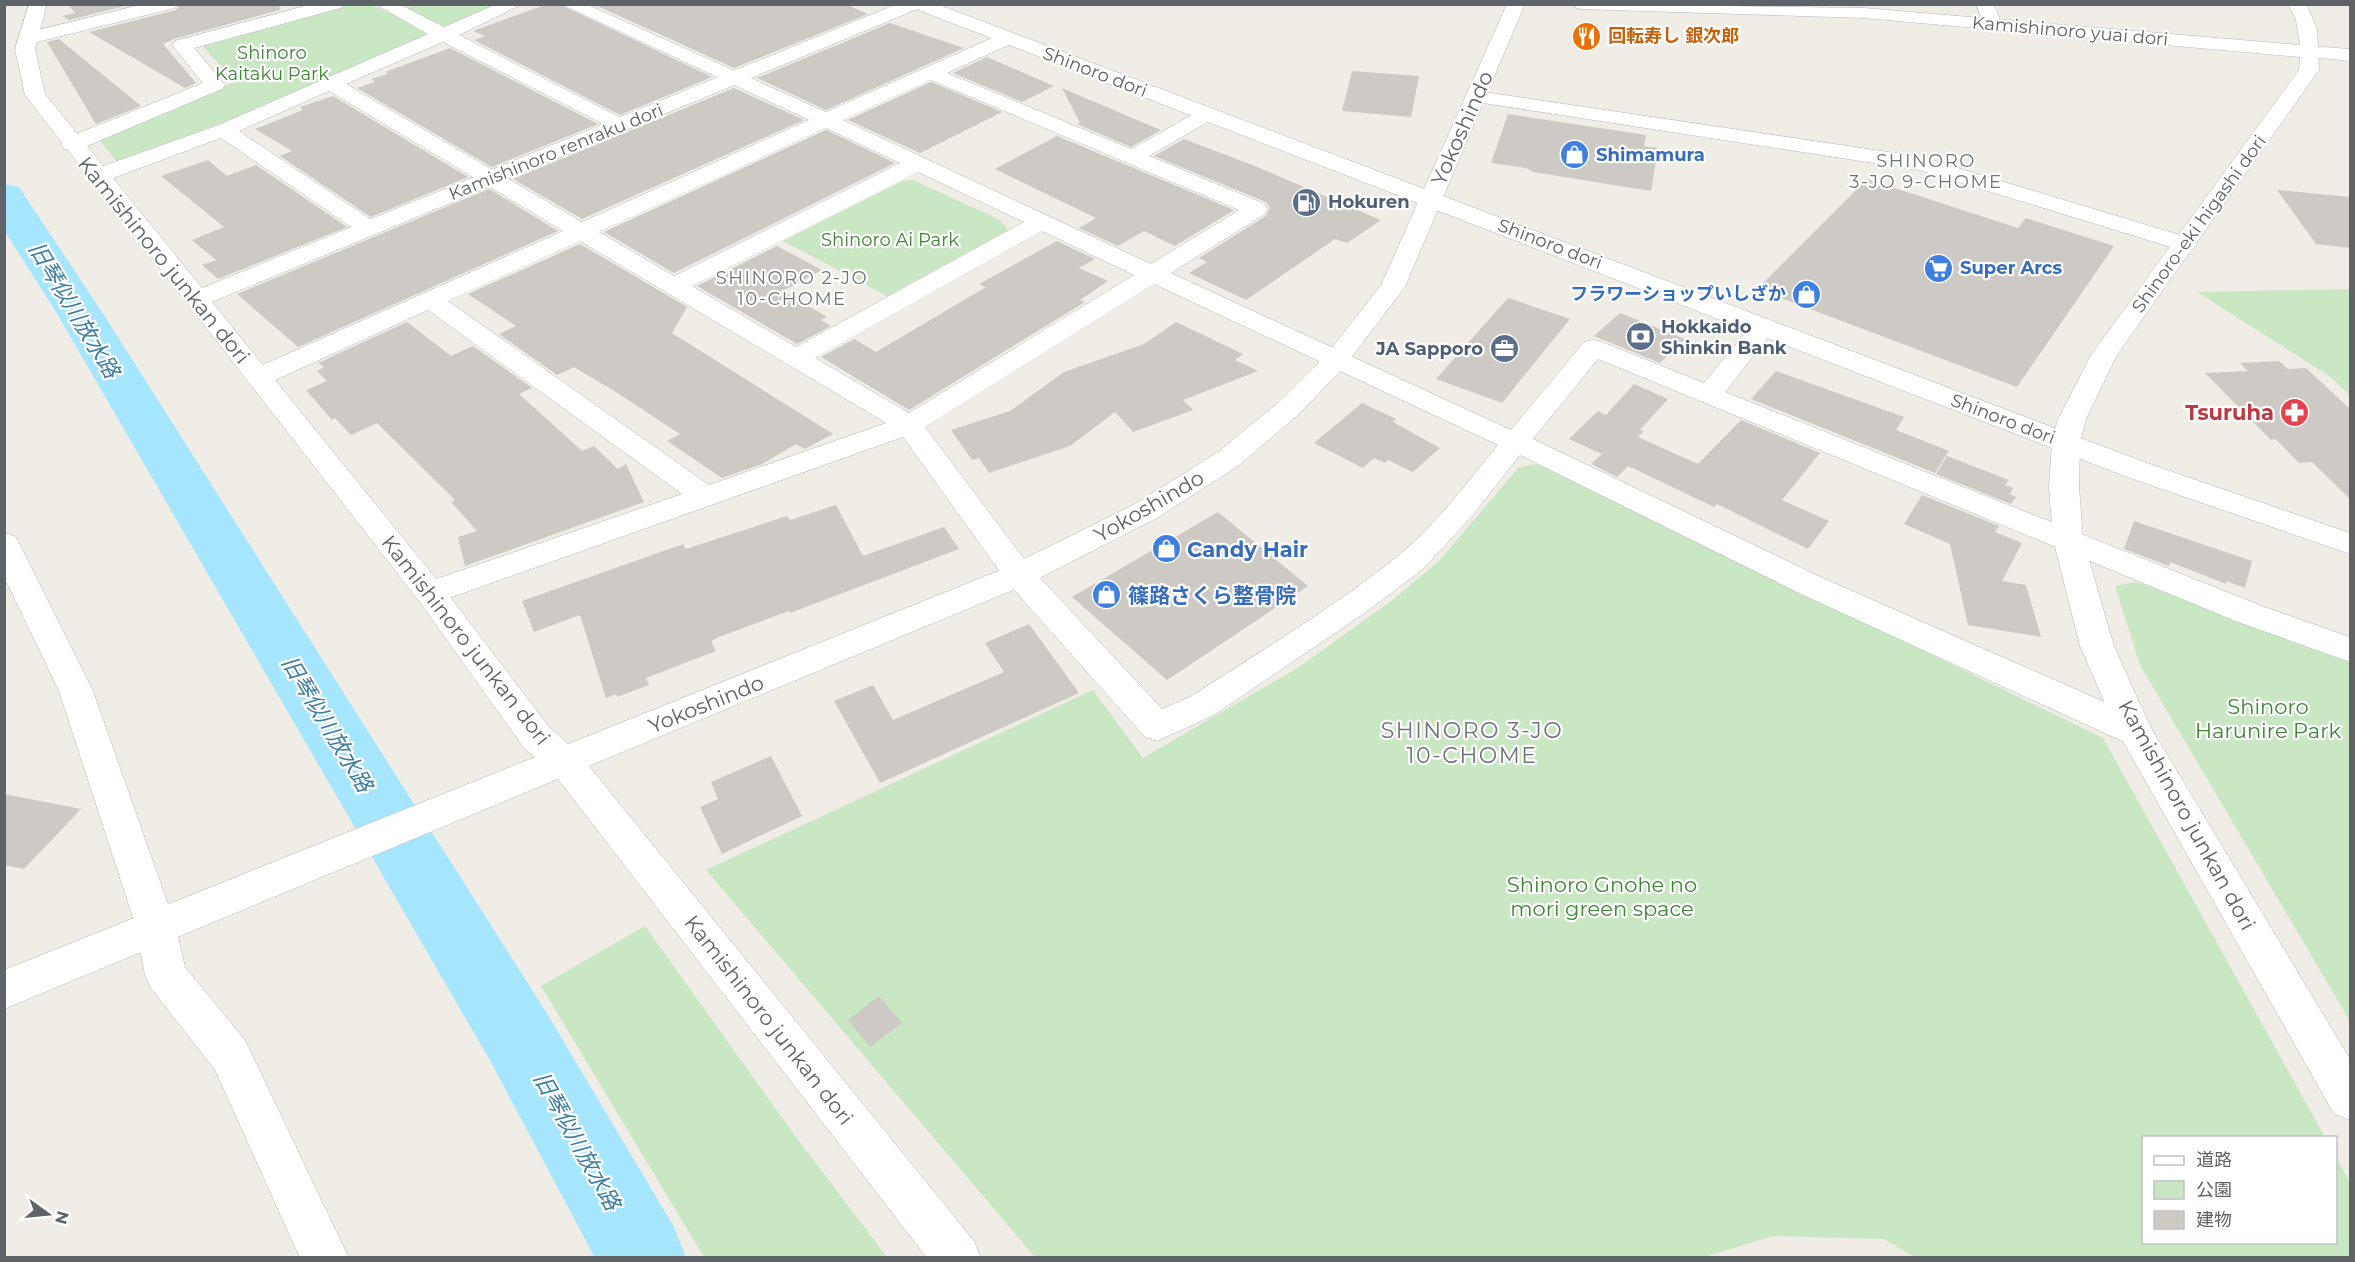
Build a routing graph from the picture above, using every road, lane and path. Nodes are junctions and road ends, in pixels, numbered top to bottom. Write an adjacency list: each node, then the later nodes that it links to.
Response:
1 (38, 4): 15 (street, Kamishinoro junkan dori)
2 (169, 4): 15 (street)
3 (335, 4): 27 (street)
4 (514, 4): 14 (street)
5 (570, 4): 20 (street)
6 (917, 4): 16 (street, Shinoro dori); 20 (street, Kamishinoro renraku dori)
7 (1516, 4): 22 (street, Yokoshindo)
8 (1579, 4): 12 (street, Kamishinoro yuai dori)
9 (1985, 4): 13 (street)
10 (2296, 4): 17 (street, Shinoro-eki higashi dori)
11 (390, 5): 14 (street)
12 (1863, 9): 13 (street, Kamishinoro yuai dori)
13 (1992, 23): 17 (street, Kamishinoro yuai dori)
14 (444, 34): 21 (street); 25 (street)
15 (29, 38): 27 (street, Kamishinoro junkan dori)
16 (1008, 38): 19 (street); 23 (street, Shinoro dori)
17 (2309, 52): 18 (street, Kamishinoro yuai dori); 36 (street, Shinoro-eki higashi dori)
18 (2350, 55)
19 (931, 74): 24 (street); 28 (street)
20 (734, 79): 24 (street); 25 (street, Kamishinoro renraku dori)
21 (331, 84): 26 (street); 31 (street)
22 (1477, 97): 32 (street, Yokoshindo); 36 (street)
23 (1206, 115): 28 (street); 32 (street, Shinoro dori)
24 (828, 121): 29 (street); 35 (street)
25 (620, 125): 31 (street, Kamishinoro renraku dori)
26 (223, 130): 30 (street); 34 (street)
27 (72, 144): 30 (street, Kamishinoro junkan dori)
28 (1132, 157): 37 (street)
29 (918, 163): 33 (street); 38 (street)
30 (97, 176): 39 (street, Kamishinoro junkan dori)
31 (493, 177): 34 (street, Kamishinoro renraku dori); 35 (street)
32 (1431, 200): 41 (street, Shinoro dori); 43 (street, Yokoshindo)
33 (1043, 221): 37 (street); 42 (street)
34 (368, 228): 39 (street, Kamishinoro renraku dori)
35 (582, 231): 38 (street); 40 (street)
36 (2185, 244): 48 (street, Shinoro-eki higashi dori)
37 (1155, 274): 43 (street); 46 (street)
38 (674, 286): 42 (street)
39 (197, 299): 44 (street, Kamishinoro junkan dori)
40 (430, 300): 44 (street); 49 (street)
41 (1764, 326): 45 (street); 48 (street, Shinoro dori)
42 (796, 358): 46 (street)
43 (1336, 360): 47 (street); 53 (street, Yokoshindo)
44 (259, 377): 54 (street, Kamishinoro junkan dori)
45 (1708, 394): 47 (street); 50 (street)
46 (909, 425): 49 (street); 53 (street)
47 (1515, 442): 53 (street); 56 (street)
48 (2066, 442): 50 (street, Kamishinoro junkan dori); 52 (street, Shinoro dori)
49 (705, 496): 54 (street)
50 (2068, 538): 55 (street); 56 (street, Kamishinoro junkan dori)
51 (4, 543): 58 (street)
52 (2350, 544)
53 (1019, 575): 57 (street, Yokoshindo)
54 (430, 592): 57 (street, Kamishinoro junkan dori)
55 (2350, 650)
56 (2135, 731): 60 (street, Kamishinoro junkan dori)
57 (565, 762): 58 (street, Yokoshindo); 62 (street, Kamishinoro junkan dori)
58 (156, 927): 59 (street, Yokoshindo); 61 (street)
59 (4, 990)
60 (2350, 1099)
61 (325, 1257)
62 (957, 1257)

